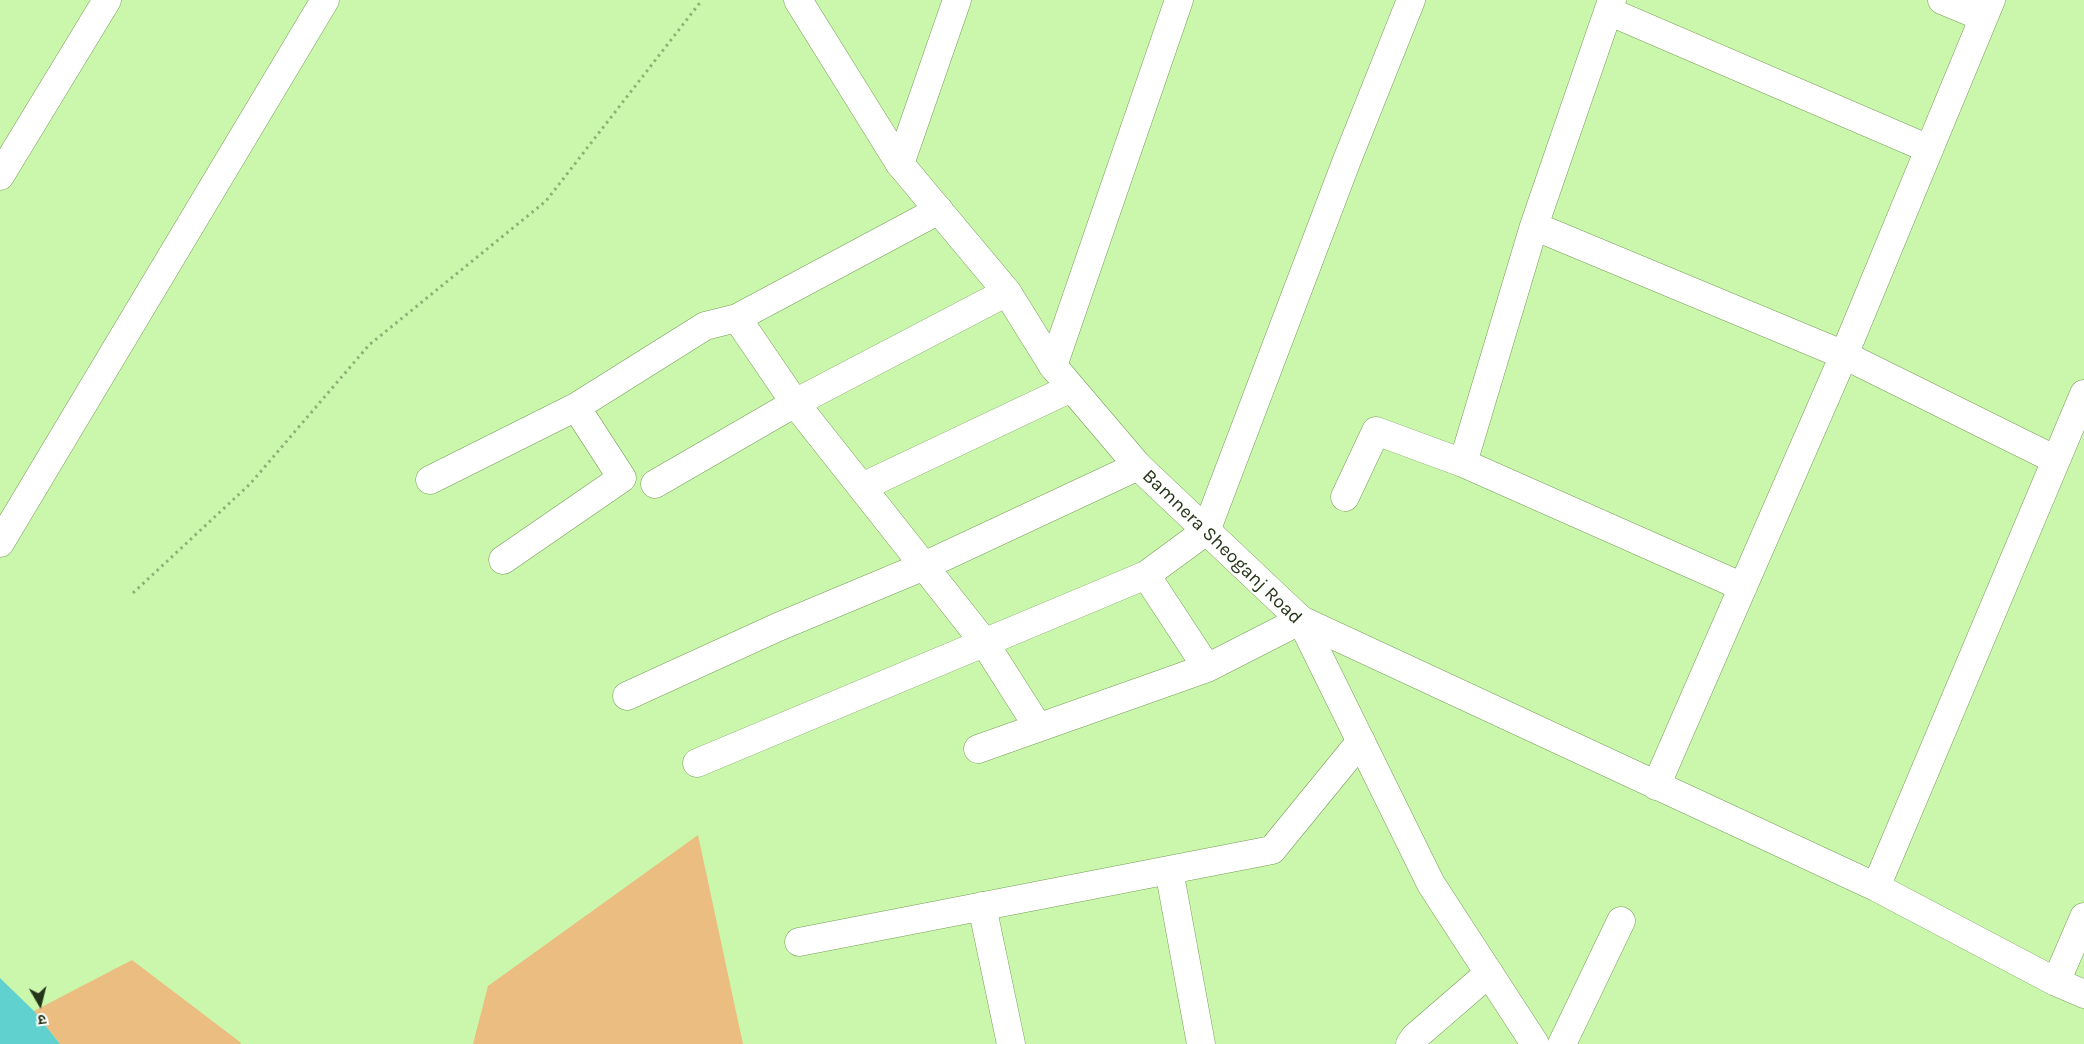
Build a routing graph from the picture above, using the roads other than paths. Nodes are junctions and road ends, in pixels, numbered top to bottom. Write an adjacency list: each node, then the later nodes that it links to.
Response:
1 (107, 0): 12 (street)
2 (325, 0): 31 (street)
3 (798, 0): 11 (street, Bamnera Sheoganj Road)
4 (957, 0): 11 (street)
5 (1179, 0): 18 (street)
6 (1411, 0): 30 (street)
7 (1942, 0): 9 (street)
8 (1610, 5): 10 (street); 14 (street)
9 (1987, 8): 10 (street)
10 (1929, 149): 17 (street)
11 (900, 164): 13 (street, Bamnera Sheoganj Road)
12 (0, 176)
13 (939, 210): 15 (street, Bamnera Sheoganj Road); 16 (street)
14 (1534, 226): 17 (street); 24 (street)
15 (1007, 292): 18 (street, Bamnera Sheoganj Road); 21 (street)
16 (737, 318): 21 (street); 22 (street)
17 (1844, 355): 23 (street); 35 (street)
18 (1053, 366): 19 (street, Bamnera Sheoganj Road)
19 (1072, 388): 25 (street, Bamnera Sheoganj Road); 28 (street)
20 (2084, 394): 23 (street)
21 (795, 403): 27 (street); 28 (street)
22 (576, 407): 26 (street); 32 (street)
23 (2056, 460): 46 (street)
24 (1463, 463): 29 (street); 35 (street)
25 (1138, 466): 30 (street, Bamnera Sheoganj Road); 33 (street)
26 (430, 480)
27 (655, 484)
28 (862, 487): 33 (street)
29 (1344, 497)
30 (1206, 531): 34 (street); 36 (street, Bamnera Sheoganj Road)
31 (0, 543)
32 (503, 560)
33 (924, 566): 37 (street); 39 (street)
34 (1146, 575): 37 (street); 38 (street)
35 (1743, 587): 44 (street)
36 (1301, 620): 38 (street); 41 (street, Bamnera Sheoganj Road); 44 (street)
37 (984, 642): 40 (street); 43 (street)
38 (1207, 668): 40 (street)
39 (627, 696)
40 (1038, 727): 42 (street)
41 (1361, 741): 45 (street); 51 (street, Bamnera Sheoganj Road)
42 (978, 749)
43 (697, 763)
44 (1656, 786): 46 (street)
45 (1169, 870): 47 (street); 55 (street)
46 (1876, 887): 52 (street)
47 (982, 906): 50 (street); 54 (street)
48 (2084, 917): 52 (street)
49 (1621, 921): 58 (street)
50 (799, 942)
51 (1489, 973): 56 (street); 57 (street, Bamnera Sheoganj Road)
52 (2056, 982): 53 (street)
53 (2084, 994)
54 (1011, 1044)
55 (1201, 1044)
56 (1410, 1044)
57 (1536, 1044)
58 (1562, 1044)

